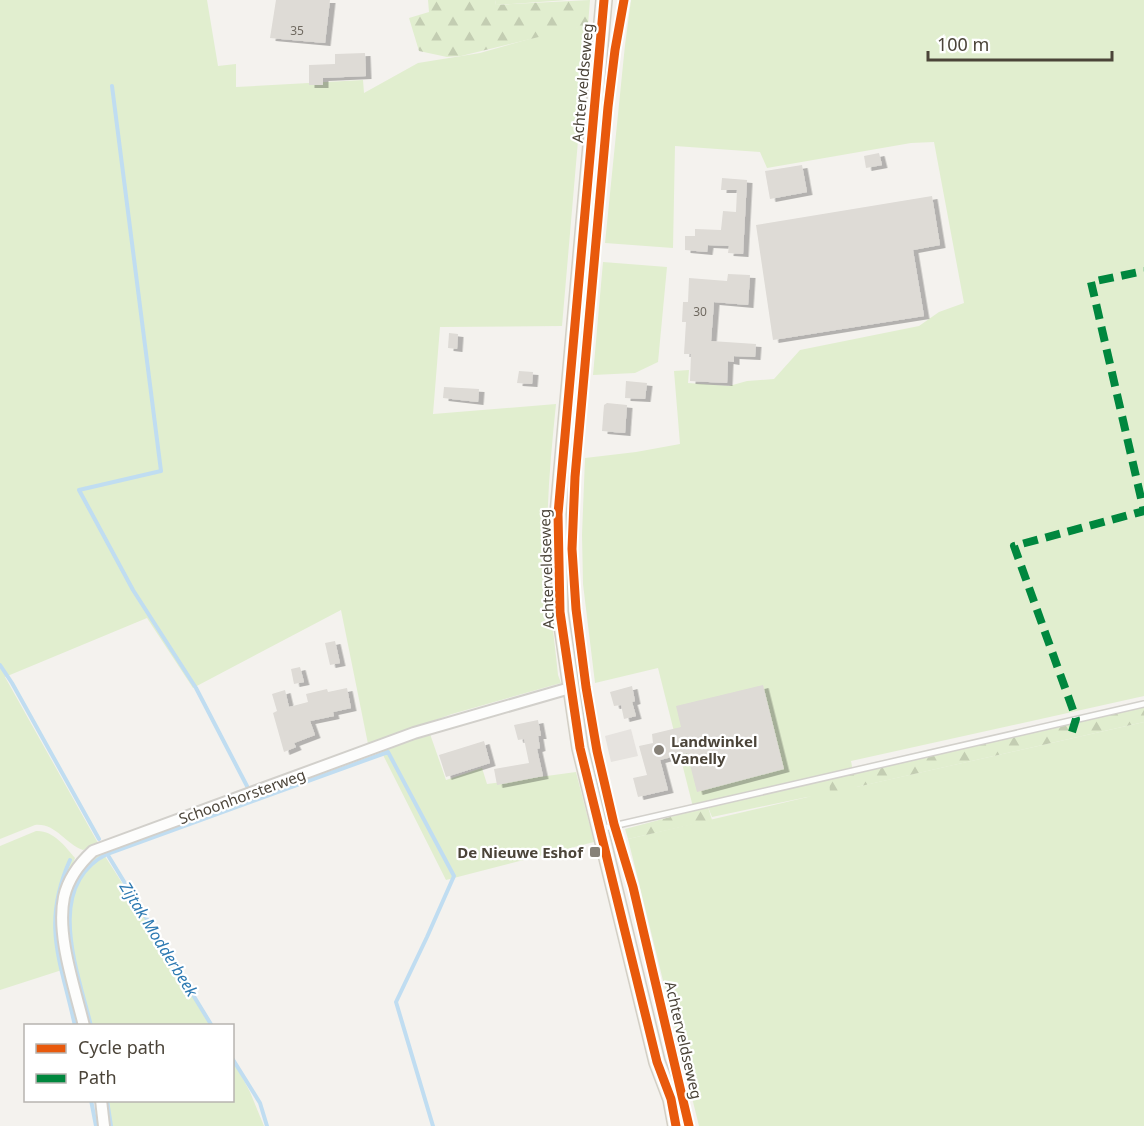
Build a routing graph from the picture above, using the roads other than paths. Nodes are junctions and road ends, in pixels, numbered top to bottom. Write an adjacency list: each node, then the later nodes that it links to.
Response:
1 (604, 0): 2 (street, Achterveldseweg)
2 (570, 688): 4 (street, Achterveldseweg); 5 (street, Schoonhorsterweg)
3 (1144, 704): 4 (lane)
4 (598, 829): 8 (street, Achterveldseweg)
5 (84, 1024)
6 (101, 1102): 7 (street)
7 (104, 1126)
8 (676, 1126)

